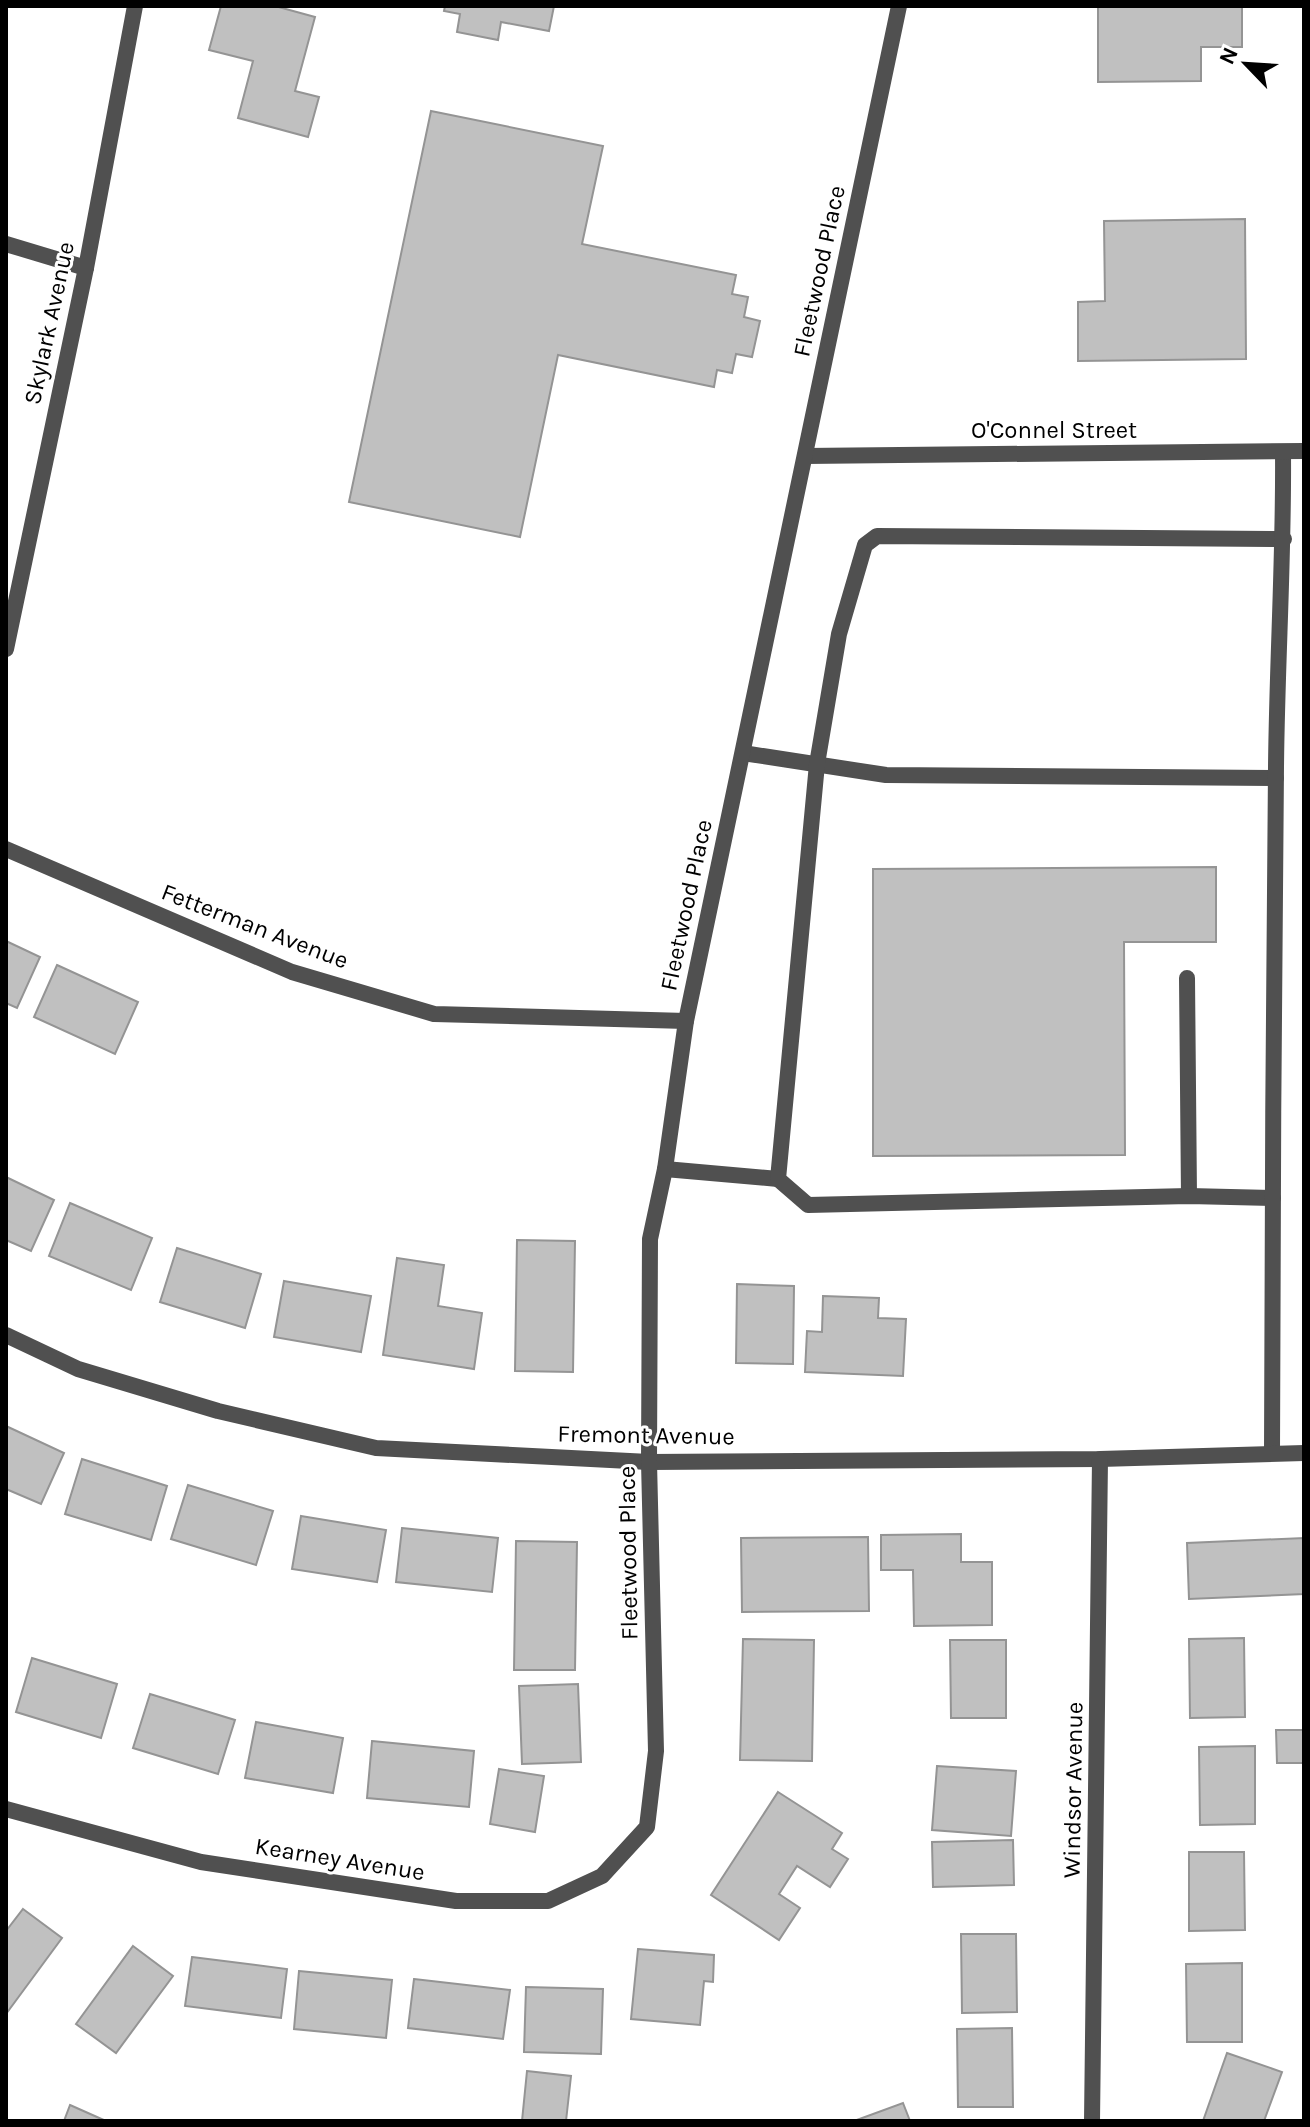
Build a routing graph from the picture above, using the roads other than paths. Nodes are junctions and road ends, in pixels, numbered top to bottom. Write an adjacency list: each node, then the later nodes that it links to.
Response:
1 (135, 6): 4 (street, Skylark Avenue)
2 (899, 6): 7 (street, Fleetwood Place)
3 (6, 244): 4 (street)
4 (86, 268): 9 (street, Skylark Avenue)
5 (1304, 451): 6 (street, O'Connel Street)
6 (1283, 452): 7 (street, O'Connel Street); 8 (street)
7 (805, 456): 10 (street, Fleetwood Place)
8 (1284, 539): 11 (street); 12 (street)
9 (6, 649)
10 (743, 753): 11 (street); 15 (street, Fleetwood Place)
11 (817, 764): 12 (street); 17 (street)
12 (1276, 778): 19 (street)
13 (6, 849): 15 (street, Fetterman Avenue)
14 (1187, 978): 18 (street)
15 (686, 1021): 16 (street, Fleetwood Place)
16 (665, 1169): 17 (street); 24 (street, Fleetwood Place)
17 (778, 1179): 18 (street)
18 (1189, 1196): 19 (street)
19 (1273, 1198): 21 (street)
20 (6, 1335): 24 (street, Fremont Avenue)
21 (1272, 1453): 22 (street, Fremont Avenue); 23 (street, Fremont Avenue)
22 (1304, 1453)
23 (1100, 1459): 24 (street, Fremont Avenue); 27 (street, Windsor Avenue)
24 (649, 1462): 26 (street, Fleetwood Place)
25 (6, 1809): 26 (street, Kearney Avenue)
26 (647, 1827)
27 (1092, 2121)

